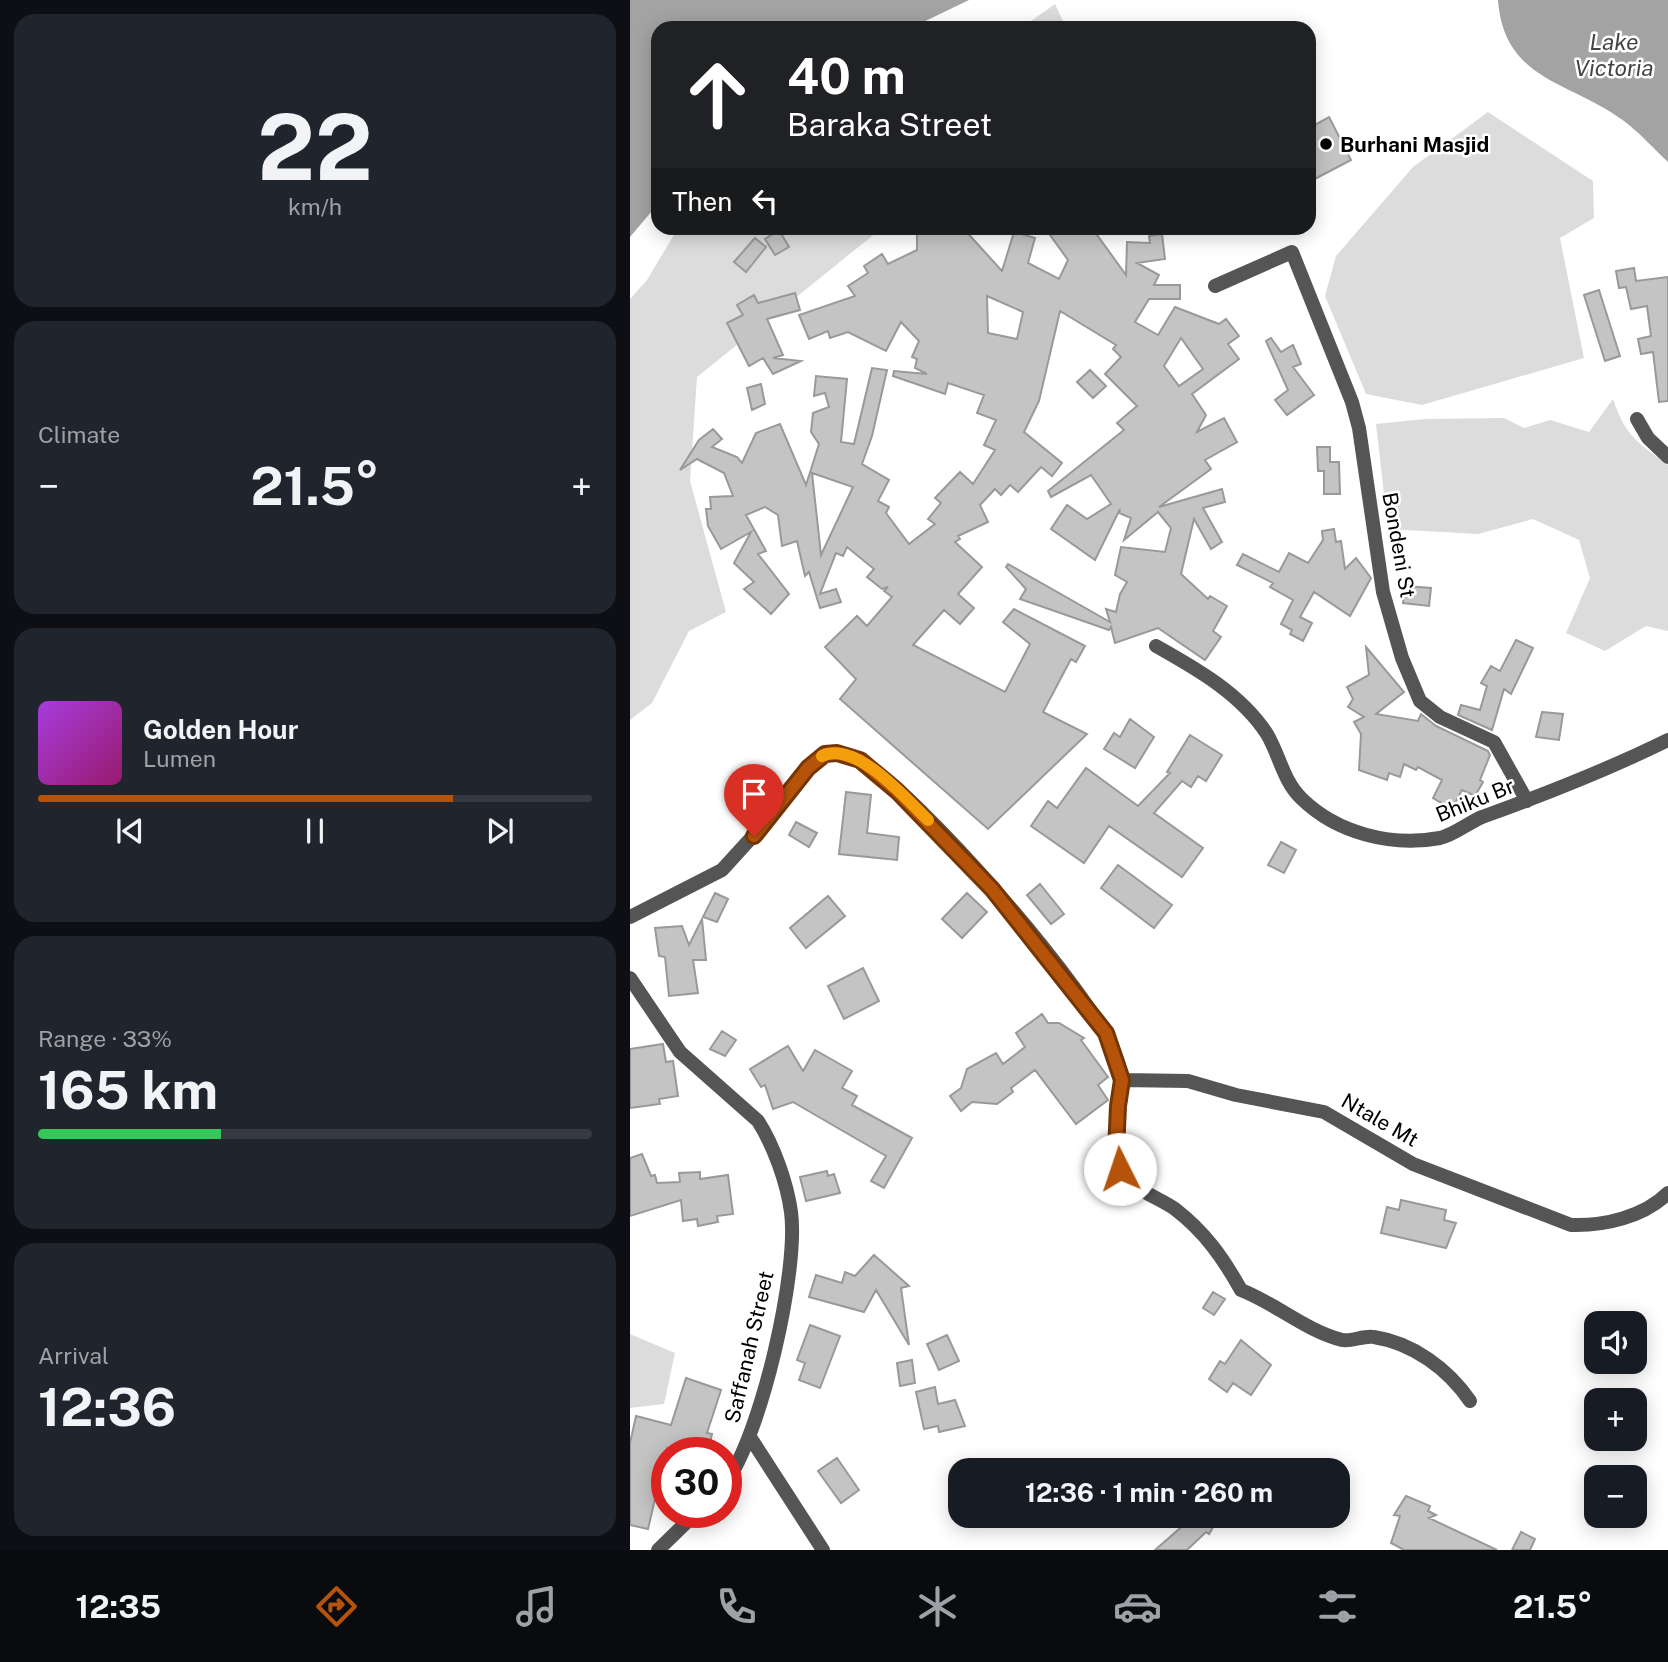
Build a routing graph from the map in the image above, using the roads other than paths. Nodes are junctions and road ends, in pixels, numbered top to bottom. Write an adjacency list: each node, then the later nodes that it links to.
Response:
1 (1215, 286): 6 (street, Bondeni St)
2 (1637, 419): 3 (street)
3 (1668, 457)
4 (1156, 646): 6 (street, Bhiku Br)
5 (1668, 740): 6 (street, Bhiku Br)
6 (1527, 801)
7 (630, 917): 9 (street)
8 (630, 978): 12 (street, Saffanah Street)
9 (1122, 1080): 10 (street, Ntale Mt); 11 (street)
10 (1668, 1193)
11 (1470, 1401)
12 (750, 1437): 13 (street, Saffanah Street); 16 (street)
13 (742, 1455)
14 (681, 1528): 15 (street)
15 (658, 1550)
16 (823, 1550)

